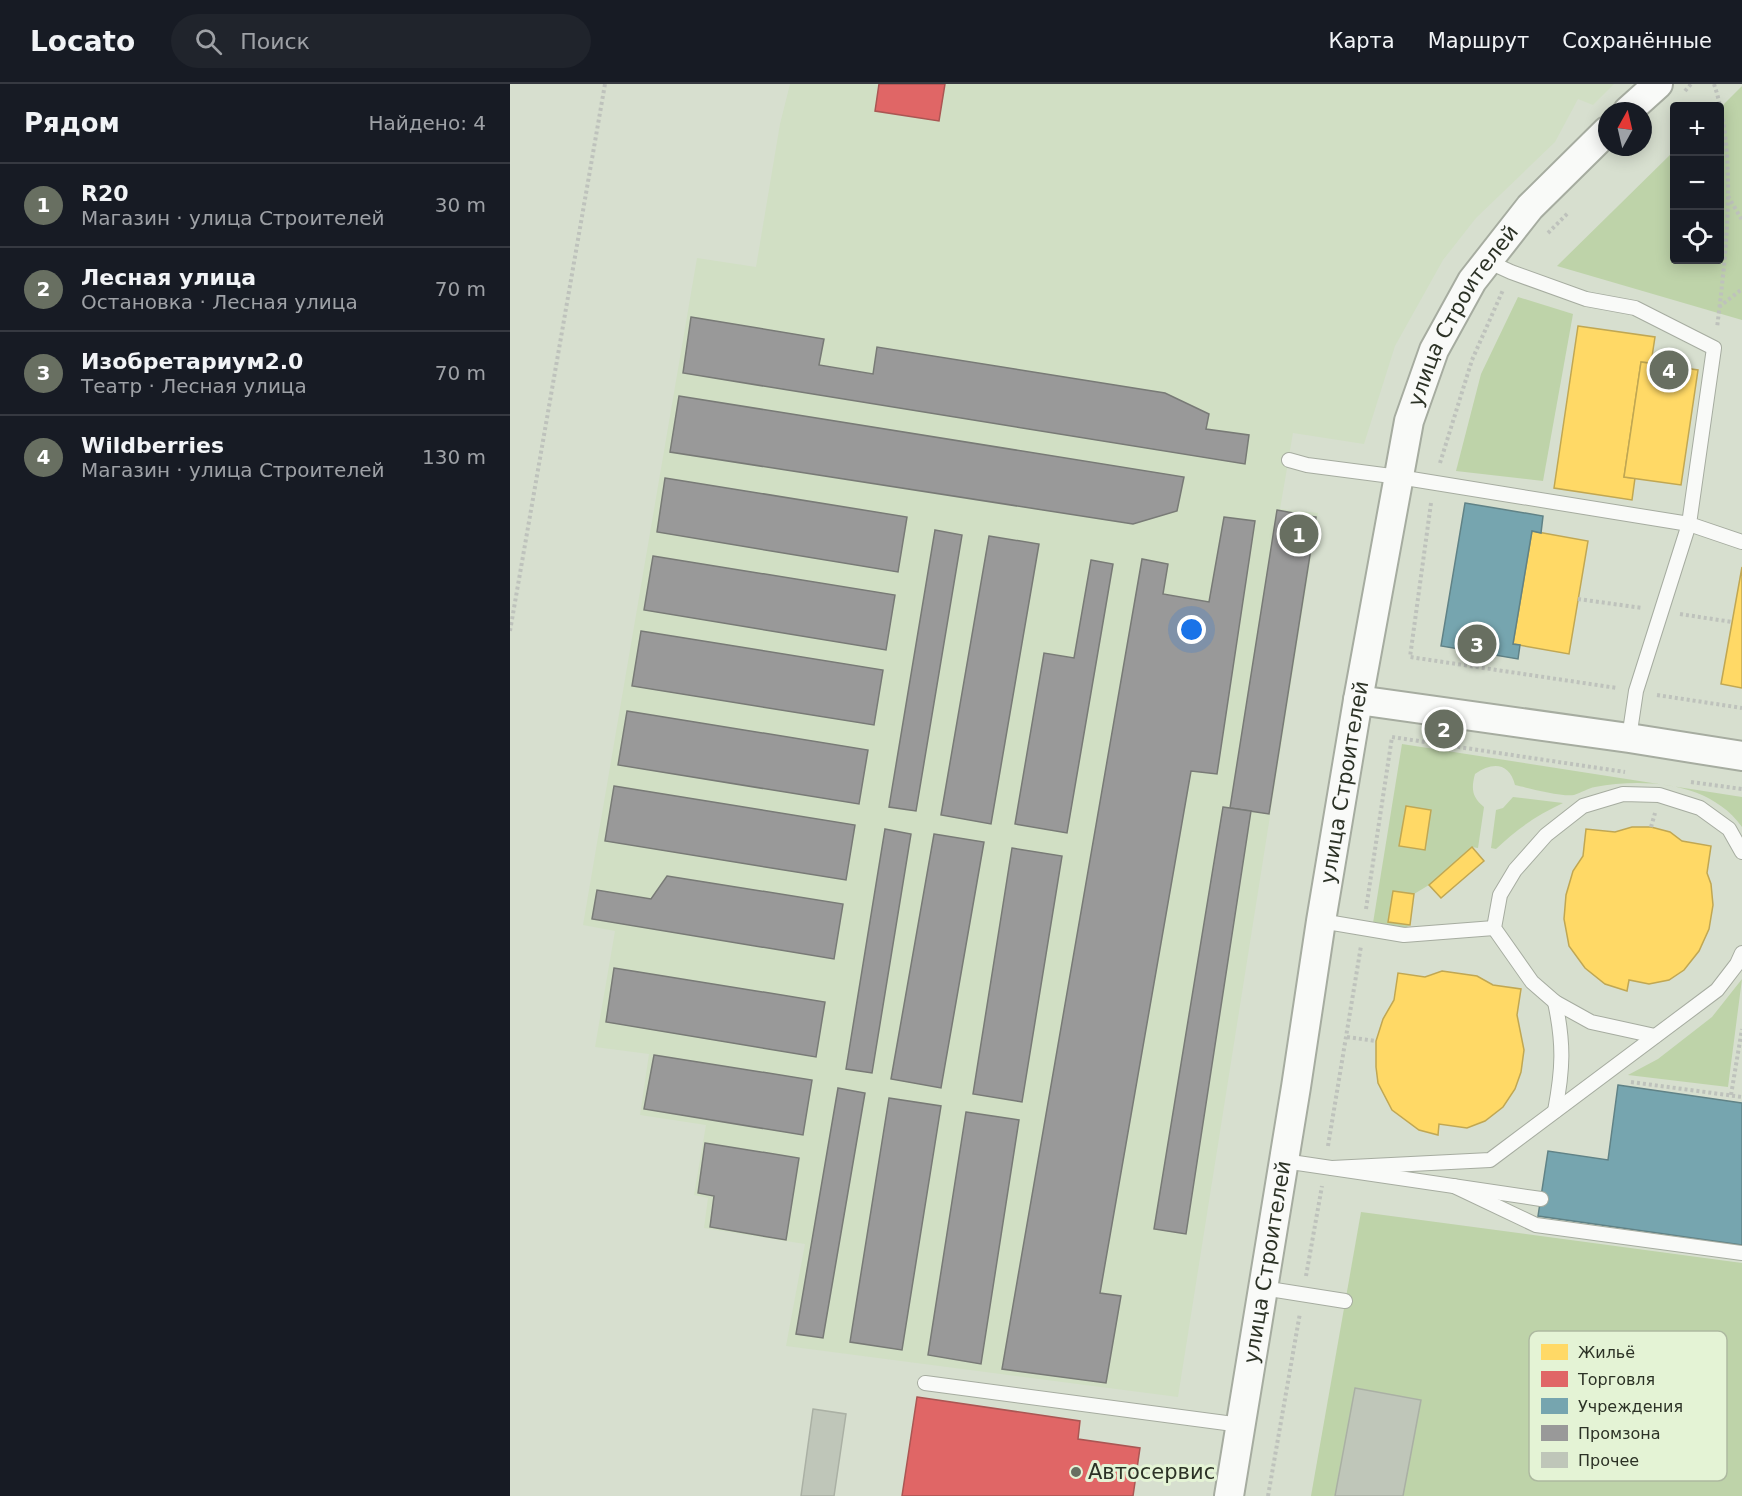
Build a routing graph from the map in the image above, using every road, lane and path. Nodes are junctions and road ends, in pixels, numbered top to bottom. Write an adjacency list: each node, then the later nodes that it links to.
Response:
1 (605, 84): 22 (path)
2 (1658, 84): 4 (street)
3 (1714, 84): 6 (path)
4 (1638, 102)
5 (1598, 140): 10 (street, улица Строителей)
6 (1728, 195): 8 (path); 12 (path)
7 (1575, 205): 9 (path)
8 (1742, 220)
9 (1543, 239)
10 (1499, 266): 13 (lane); 15 (street, улица Строителей); 16 (path)
11 (1742, 289): 12 (path)
12 (1719, 307): 13 (path)
13 (1714, 348): 17 (lane)
14 (1289, 460): 15 (lane)
15 (1399, 477): 16 (lane); 26 (street, улица Строителей)
16 (1434, 484): 17 (lane); 24 (path)
17 (1689, 524): 18 (lane); 20 (lane)
18 (1742, 542)
19 (1578, 598): 20 (path)
20 (1662, 611): 21 (path); 25 (lane)
21 (1732, 622)
22 (510, 631)
23 (1477, 652): 24 (path)
24 (1474, 667): 25 (path)
25 (1636, 691): 27 (path); 28 (lane)
26 (1358, 700): 28 (street); 34 (street, улица Строителей)
27 (1742, 708)
28 (1629, 738): 29 (street)
29 (1742, 756)
30 (1628, 772): 35 (path)
31 (1686, 781): 32 (path)
32 (1742, 789)
33 (1742, 852): 36 (lane)
34 (1321, 921): 35 (lane); 47 (street, улица Строителей)
35 (1363, 928): 36 (lane); 41 (path)
36 (1494, 928): 38 (lane)
37 (1742, 953): 40 (lane)
38 (1555, 1002): 40 (lane); 46 (lane)
39 (1742, 1029): 44 (path)
40 (1655, 1036): 43 (lane)
41 (1347, 1037): 42 (path); 48 (path)
42 (1376, 1041)
43 (1600, 1077): 44 (path); 46 (lane)
44 (1731, 1095): 45 (path)
45 (1742, 1097)
46 (1556, 1111): 48 (lane)
47 (1284, 1161): 48 (lane); 52 (street, улица Строителей)
48 (1329, 1167): 49 (lane); 53 (path)
49 (1454, 1186): 50 (lane); 51 (lane)
50 (1541, 1199)
51 (1742, 1253)
52 (1263, 1288): 53 (lane); 56 (street, улица Строителей)
53 (1303, 1295): 54 (lane); 58 (path)
54 (1345, 1301)
55 (925, 1383): 56 (lane)
56 (1241, 1425): 57 (street, улица Строителей)
57 (1229, 1496)
58 (1268, 1496)

